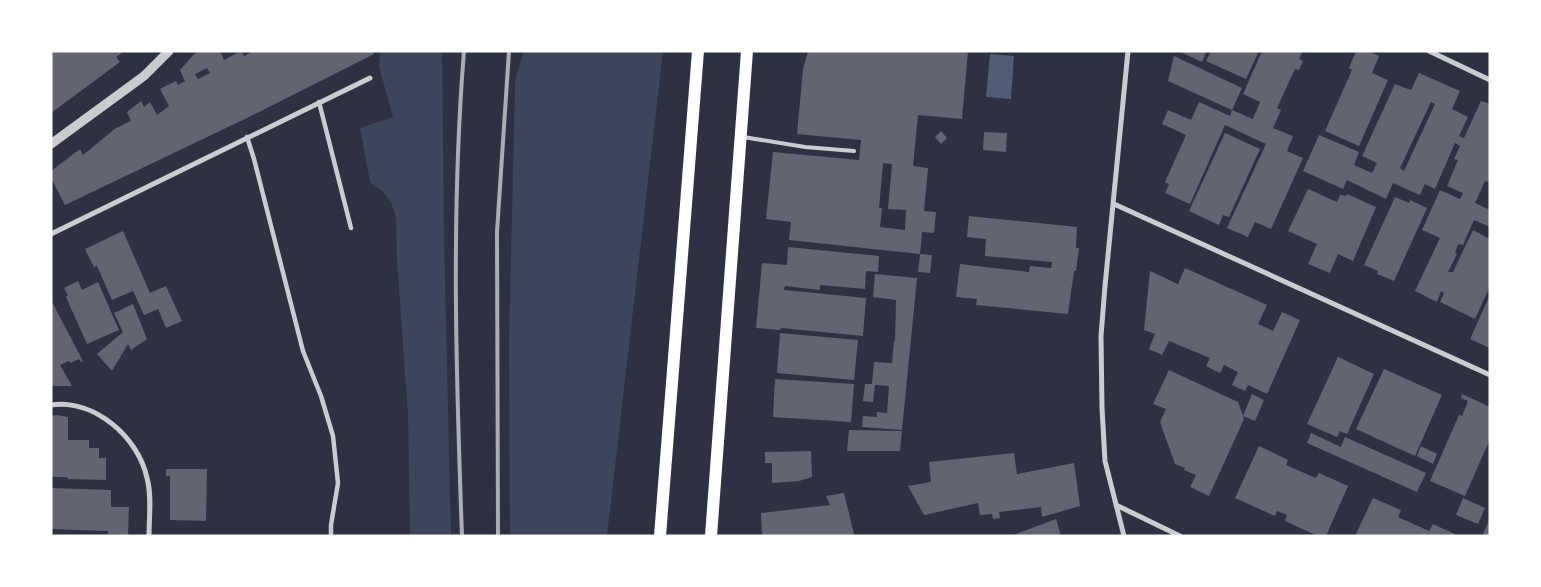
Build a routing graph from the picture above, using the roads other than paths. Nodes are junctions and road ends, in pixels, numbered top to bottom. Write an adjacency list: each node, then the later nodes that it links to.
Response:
1 (169, 51): 11 (street)
2 (698, 51): 21 (main road)
3 (747, 51): 9 (main road)
4 (1128, 51): 13 (street)
5 (1429, 51): 7 (street)
6 (370, 78): 8 (street)
7 (1490, 80)
8 (319, 102): 10 (street); 14 (street)
9 (741, 136): 12 (lane); 22 (main road)
10 (247, 137): 15 (street); 20 (street)
11 (51, 144)
12 (854, 152)
13 (1114, 204): 16 (street); 18 (street)
14 (351, 228)
15 (51, 234)
16 (1490, 375)
17 (51, 405): 19 (street)
18 (1116, 505): 23 (street); 24 (street)
19 (149, 536)
20 (331, 536)
21 (660, 536)
22 (711, 536)
23 (1124, 536)
24 (1180, 536)

